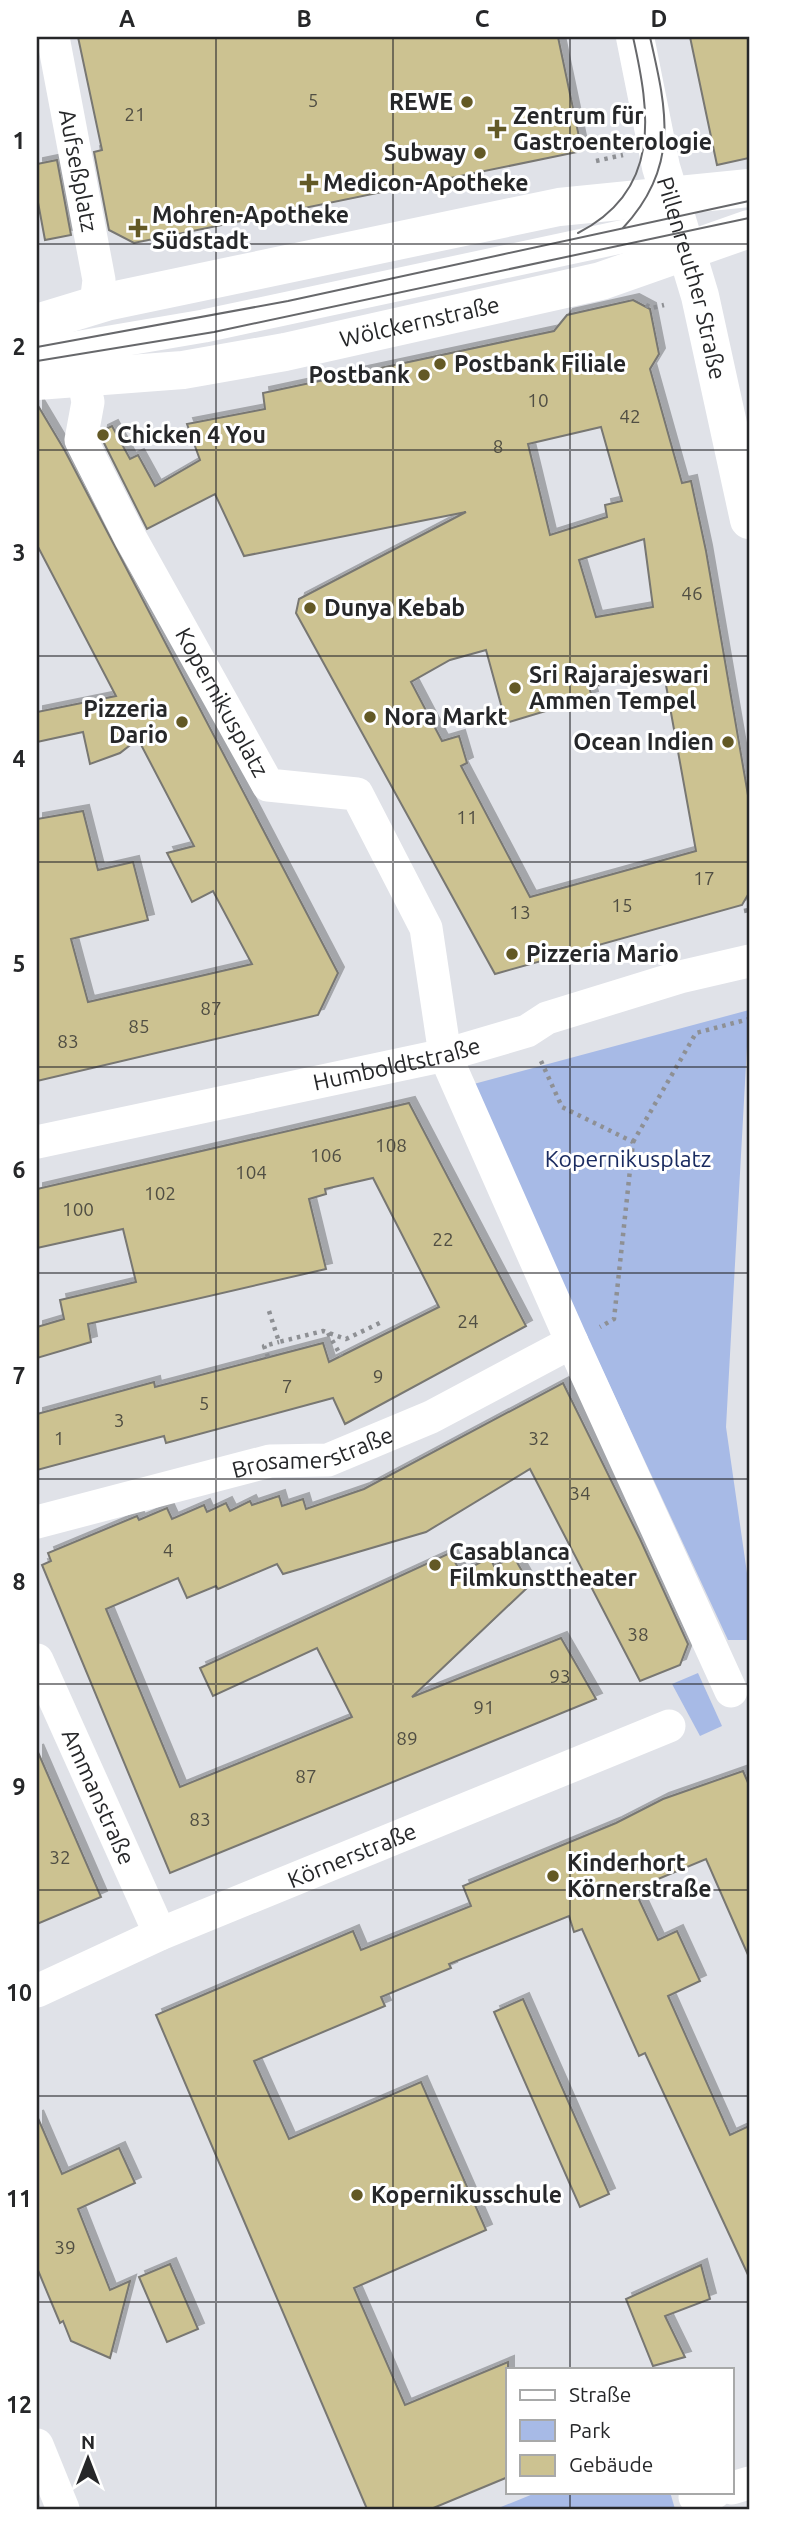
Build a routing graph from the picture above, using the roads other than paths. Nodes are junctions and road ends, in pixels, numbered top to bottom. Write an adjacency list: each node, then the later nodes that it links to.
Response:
1 (53, 37): 6 (street, Aufseßplatz)
2 (635, 37): 4 (main road, Pillenreuther Straße)
3 (749, 188): 4 (main road, Wölckernstraße)
4 (677, 224): 5 (main road, Wölckernstraße); 6 (main road, Wölckernstraße); 9 (main road, Wölckernstraße); 11 (main road, Pillenreuther Straße)
5 (749, 229)
6 (96, 304): 7 (main road, Wölckernstraße)
7 (37, 323)
8 (37, 348): 9 (street)
9 (83, 361): 10 (main road, Wölckernstraße); 13 (street, Kopernikusplatz)
10 (37, 381)
11 (749, 520)
12 (749, 961): 13 (street, Humboldtstraße)
13 (445, 1055): 14 (street, Humboldtstraße); 15 (street, Kopernikusplatz)
14 (37, 1142)
15 (572, 1342): 16 (street, Brosamerstraße); 18 (street, Kopernikusplatz)
16 (37, 1522)
17 (37, 1660): 20 (street, Ammanstraße)
18 (731, 1691)
19 (669, 1726): 20 (street, Körnerstraße)
20 (160, 1934): 21 (street, Körnerstraße)
21 (37, 1991)
22 (37, 2445): 23 (street)
23 (63, 2509)

